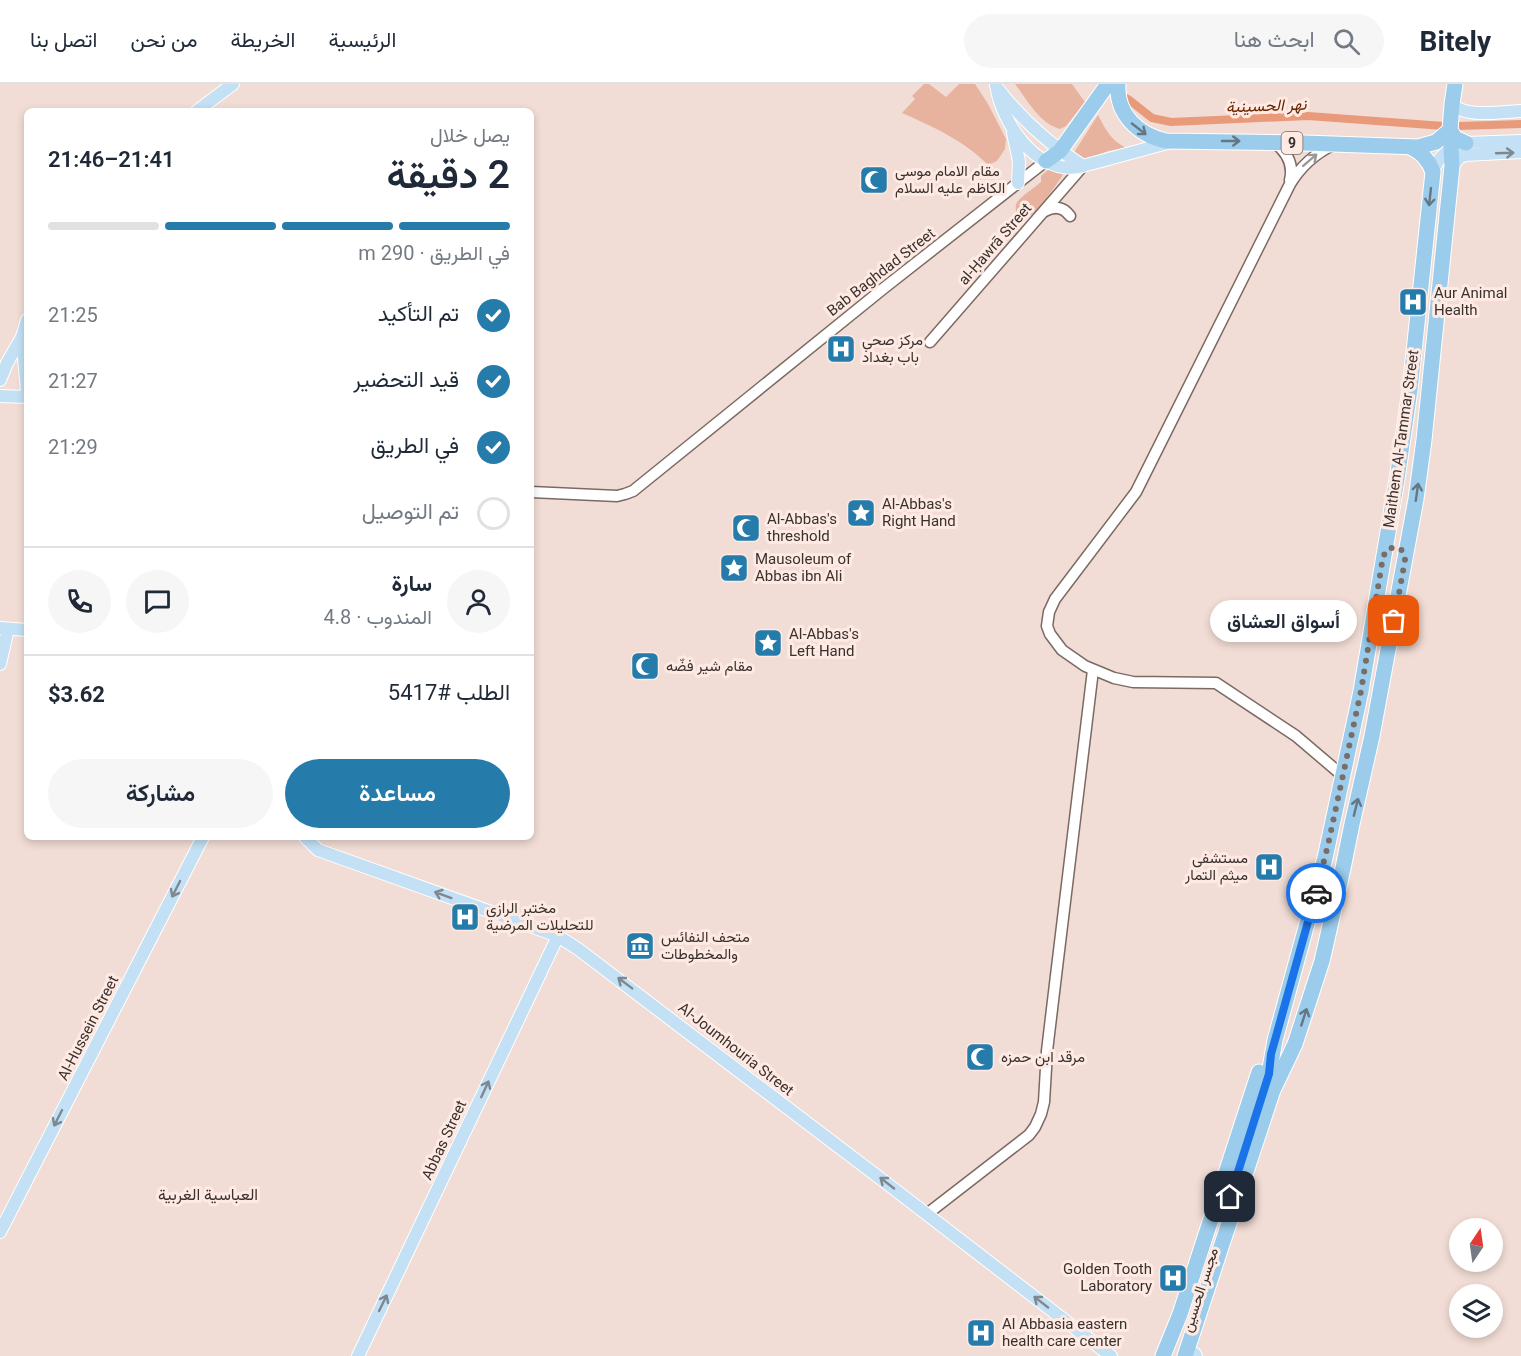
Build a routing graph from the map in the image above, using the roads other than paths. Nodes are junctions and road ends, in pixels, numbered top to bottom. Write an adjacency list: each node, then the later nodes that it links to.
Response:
1 (232, 84): 6 (main road)
2 (1455, 84): 5 (highway, Maithem Al-Tammar Street)
3 (995, 85): 8 (main road); 16 (main road)
4 (1110, 86): 11 (highway, 9, one-way to 11); 16 (highway)
5 (1452, 104): 7 (main road); 9 (highway, Maithem Al-Tammar Street)
6 (201, 108)
7 (1521, 111)
8 (1012, 129): 18 (main road); 21 (main road)
9 (1450, 130): 14 (highway); 15 (highway, Maithem Al-Tammar Street)
10 (1521, 141): 15 (main road)
11 (1172, 142): 12 (highway, 9, one-way to 12); 19 (main road)
12 (1274, 142): 13 (highway, 9); 22 (street)
13 (1336, 144): 14 (highway, 9); 22 (street, one-way to 13)
14 (1412, 148): 20 (highway)
15 (1462, 149): 17 (main road, one-way to 17); 20 (main road); 34 (highway, Maithem Al-Tammar Street, one-way to 15)
16 (1060, 151): 18 (highway); 19 (main road)
17 (1521, 152)
18 (1046, 161): 19 (main road); 21 (street, Bab Baghdad Street)
19 (1083, 166): 23 (street, al-Ḥawrā Street)
20 (1433, 172): 33 (highway, Maithem Al-Tammar Street, one-way to 33)
21 (1018, 183): 32 (street, Bab Baghdad Street)
22 (1290, 184): 40 (street)
23 (1042, 213): 24 (street); 27 (street, al-Ḥawrā Street)
24 (1070, 216)
25 (24, 330): 26 (main road)
26 (22, 337): 28 (main road); 29 (main road)
27 (930, 342)
28 (24, 359)
29 (0, 380)
30 (0, 396): 31 (main road)
31 (24, 397)
32 (534, 492)
33 (1389, 521): 34 (highway); 35 (highway, Maithem Al-Tammar Street)
34 (1412, 525): 36 (highway, Maithem Al-Tammar Street)
35 (1383, 557): 36 (highway); 41 (highway, Maithem Al-Tammar Street)
36 (1405, 560): 43 (highway, Maithem Al-Tammar Street, one-way to 36)
37 (4, 628): 38 (main road); 39 (main road)
38 (24, 630)
39 (0, 664)
40 (1094, 670): 41 (street); 52 (street)
41 (1343, 776): 42 (highway, Maithem Al-Tammar Street)
42 (1331, 831): 43 (highway); 46 (highway, Maithem Al-Tammar Street)
43 (1349, 837): 47 (highway, Maithem Al-Tammar Street)
44 (201, 840): 53 (main road, Al-Hussein Street, one-way to 53)
45 (308, 840): 48 (main road, Al-Joumhouria Street, one-way to 45)
46 (1325, 858): 47 (highway); 49 (highway, Maithem Al-Tammar Street)
47 (1344, 862): 50 (highway, Maithem Al-Tammar Street, one-way to 47)
48 (558, 936): 52 (main road, Al-Joumhouria Street, one-way to 48); 55 (main road, Abbas Street, one-way to 48)
49 (1275, 1040): 51 (highway, Maithem Al-Tammar Street); 56 (highway)
50 (1294, 1044): 51 (highway, Maithem Al-Tammar Street); 58 (highway)
51 (1269, 1088): 57 (highway, مجسر الحسين); 58 (highway, مجسر الحسين)
52 (927, 1214): 54 (main road, Al-Joumhouria Street, one-way to 52)
53 (0, 1232)
54 (1107, 1354)
55 (358, 1356)
56 (1163, 1356)
57 (1177, 1356)
58 (1193, 1356)

